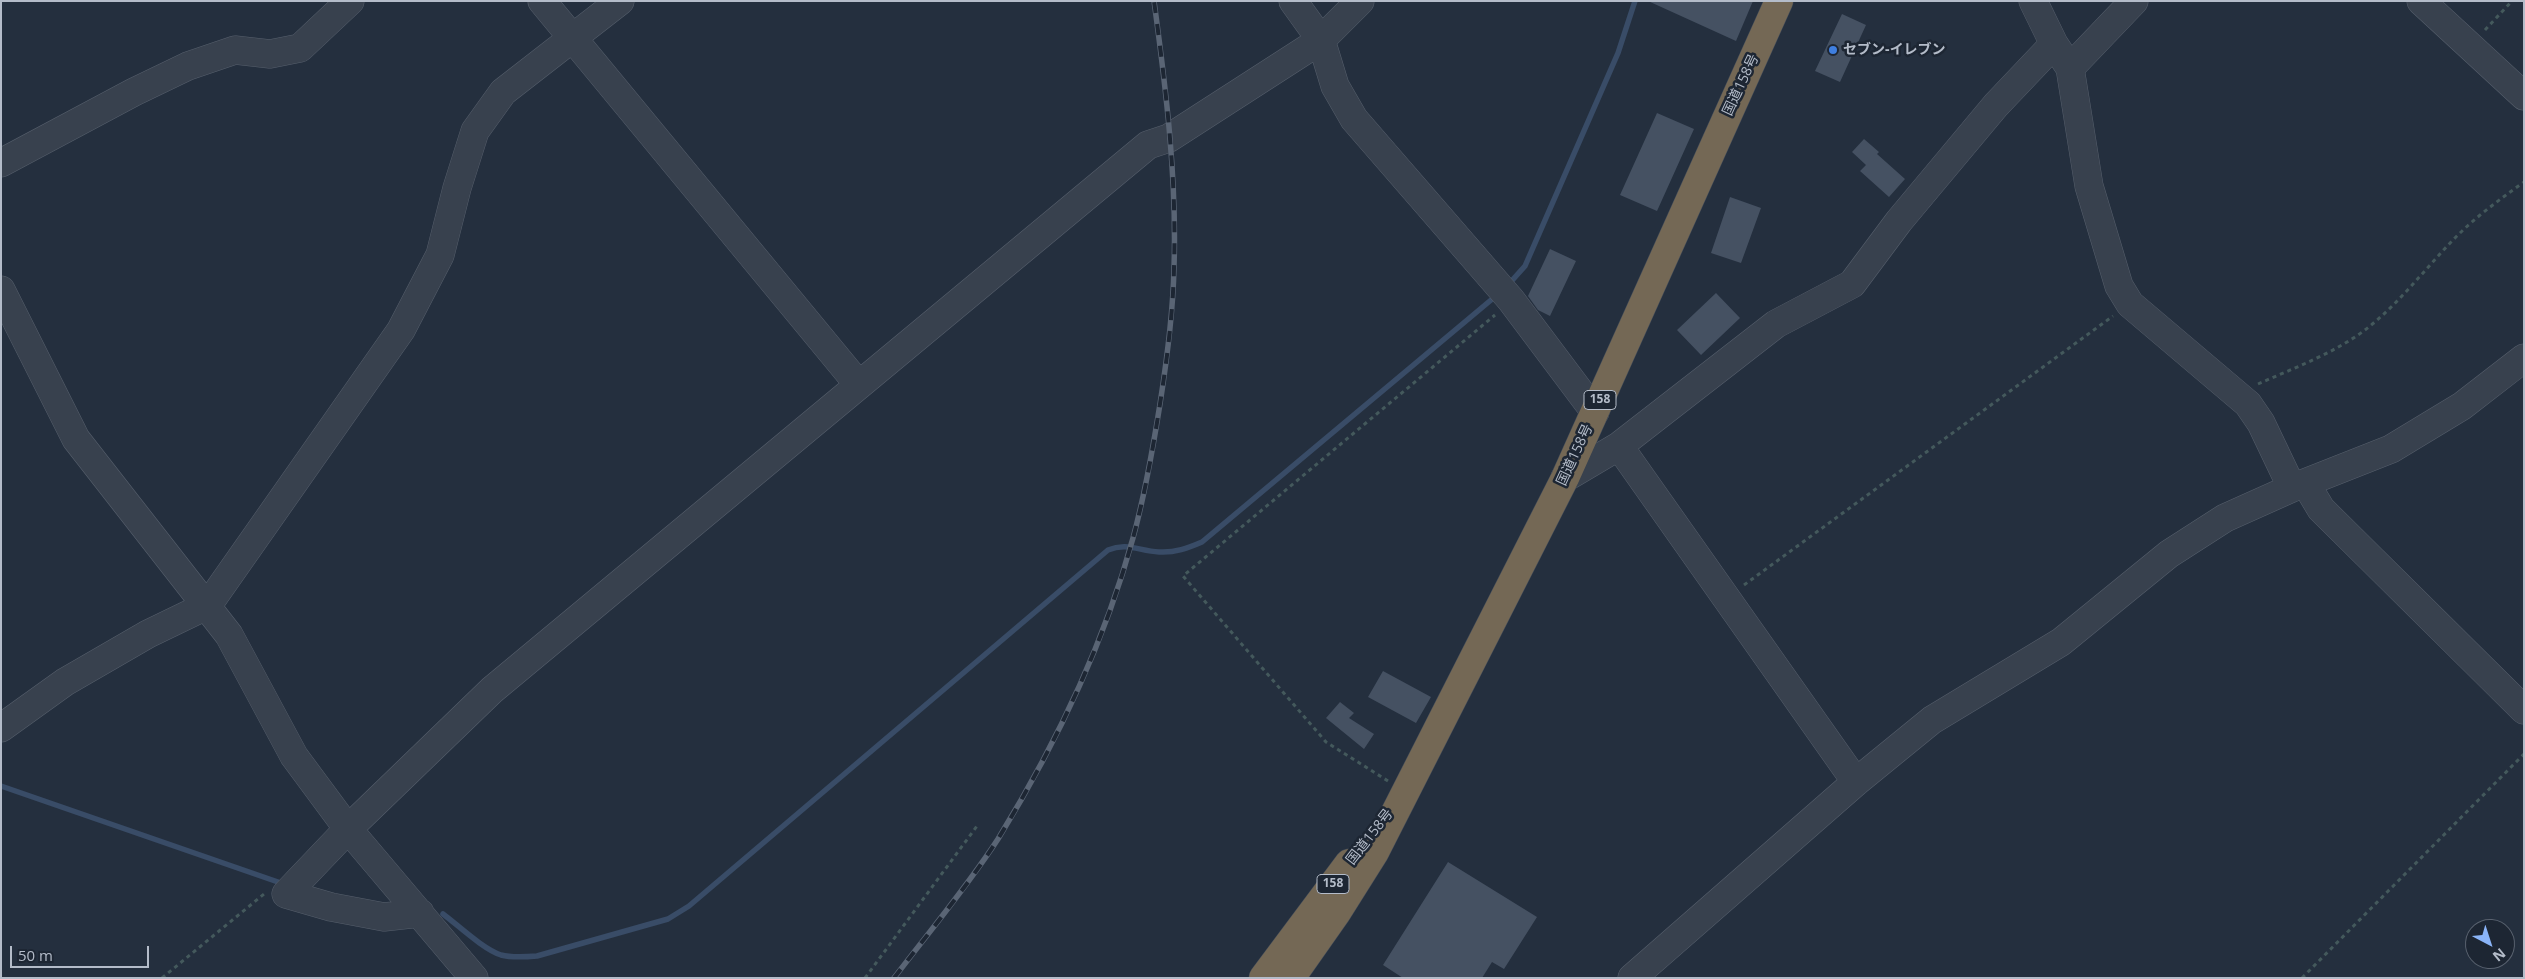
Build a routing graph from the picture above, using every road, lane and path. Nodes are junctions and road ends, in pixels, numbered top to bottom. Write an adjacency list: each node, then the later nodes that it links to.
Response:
1 (350, 1): 17 (street)
2 (542, 1): 11 (street)
3 (620, 1): 11 (street)
4 (1293, 1): 12 (street)
5 (1360, 1): 12 (street)
6 (1779, 1): 25 (highway, 国道158号 / 158)
7 (2033, 1): 13 (street)
8 (2134, 1): 15 (street)
9 (2422, 1): 14 (street)
10 (2512, 1): 14 (path)
11 (572, 37): 23 (street); 30 (street)
12 (1321, 40): 20 (street); 23 (street)
13 (2054, 44): 15 (street); 26 (street)
14 (2469, 46): 16 (street)
15 (2070, 68): 21 (street)
16 (2524, 96)
17 (1, 163)
18 (2524, 182): 24 (path)
19 (1, 290): 30 (street)
20 (1505, 293): 25 (street); 35 (path)
21 (2130, 304): 24 (street); 29 (path)
22 (2524, 358): 28 (street)
23 (859, 385): 37 (street)
24 (2237, 394): 28 (street)
25 (1595, 412): 27 (highway, 国道158号 / 158)
26 (1619, 446): 27 (street); 29 (street)
27 (1565, 478): 35 (highway, 国道158号 / 158)
28 (2299, 486): 31 (street); 34 (street)
29 (1726, 598): 34 (street)
30 (208, 605): 32 (street); 37 (street)
31 (2524, 710)
32 (1, 728)
33 (2524, 754): 46 (path)
34 (1856, 782): 45 (street)
35 (1405, 792): 43 (highway, 国道158号 / 158); 44 (highway, 国道158号 / 158)
36 (977, 826): 42 (path)
37 (348, 829): 38 (street); 39 (street)
38 (286, 894): 39 (street); 40 (path)
39 (420, 913): 41 (street)
40 (162, 978)
41 (474, 978)
42 (865, 978)
43 (1263, 978)
44 (1291, 978)
45 (1632, 978)
46 (2302, 978)

